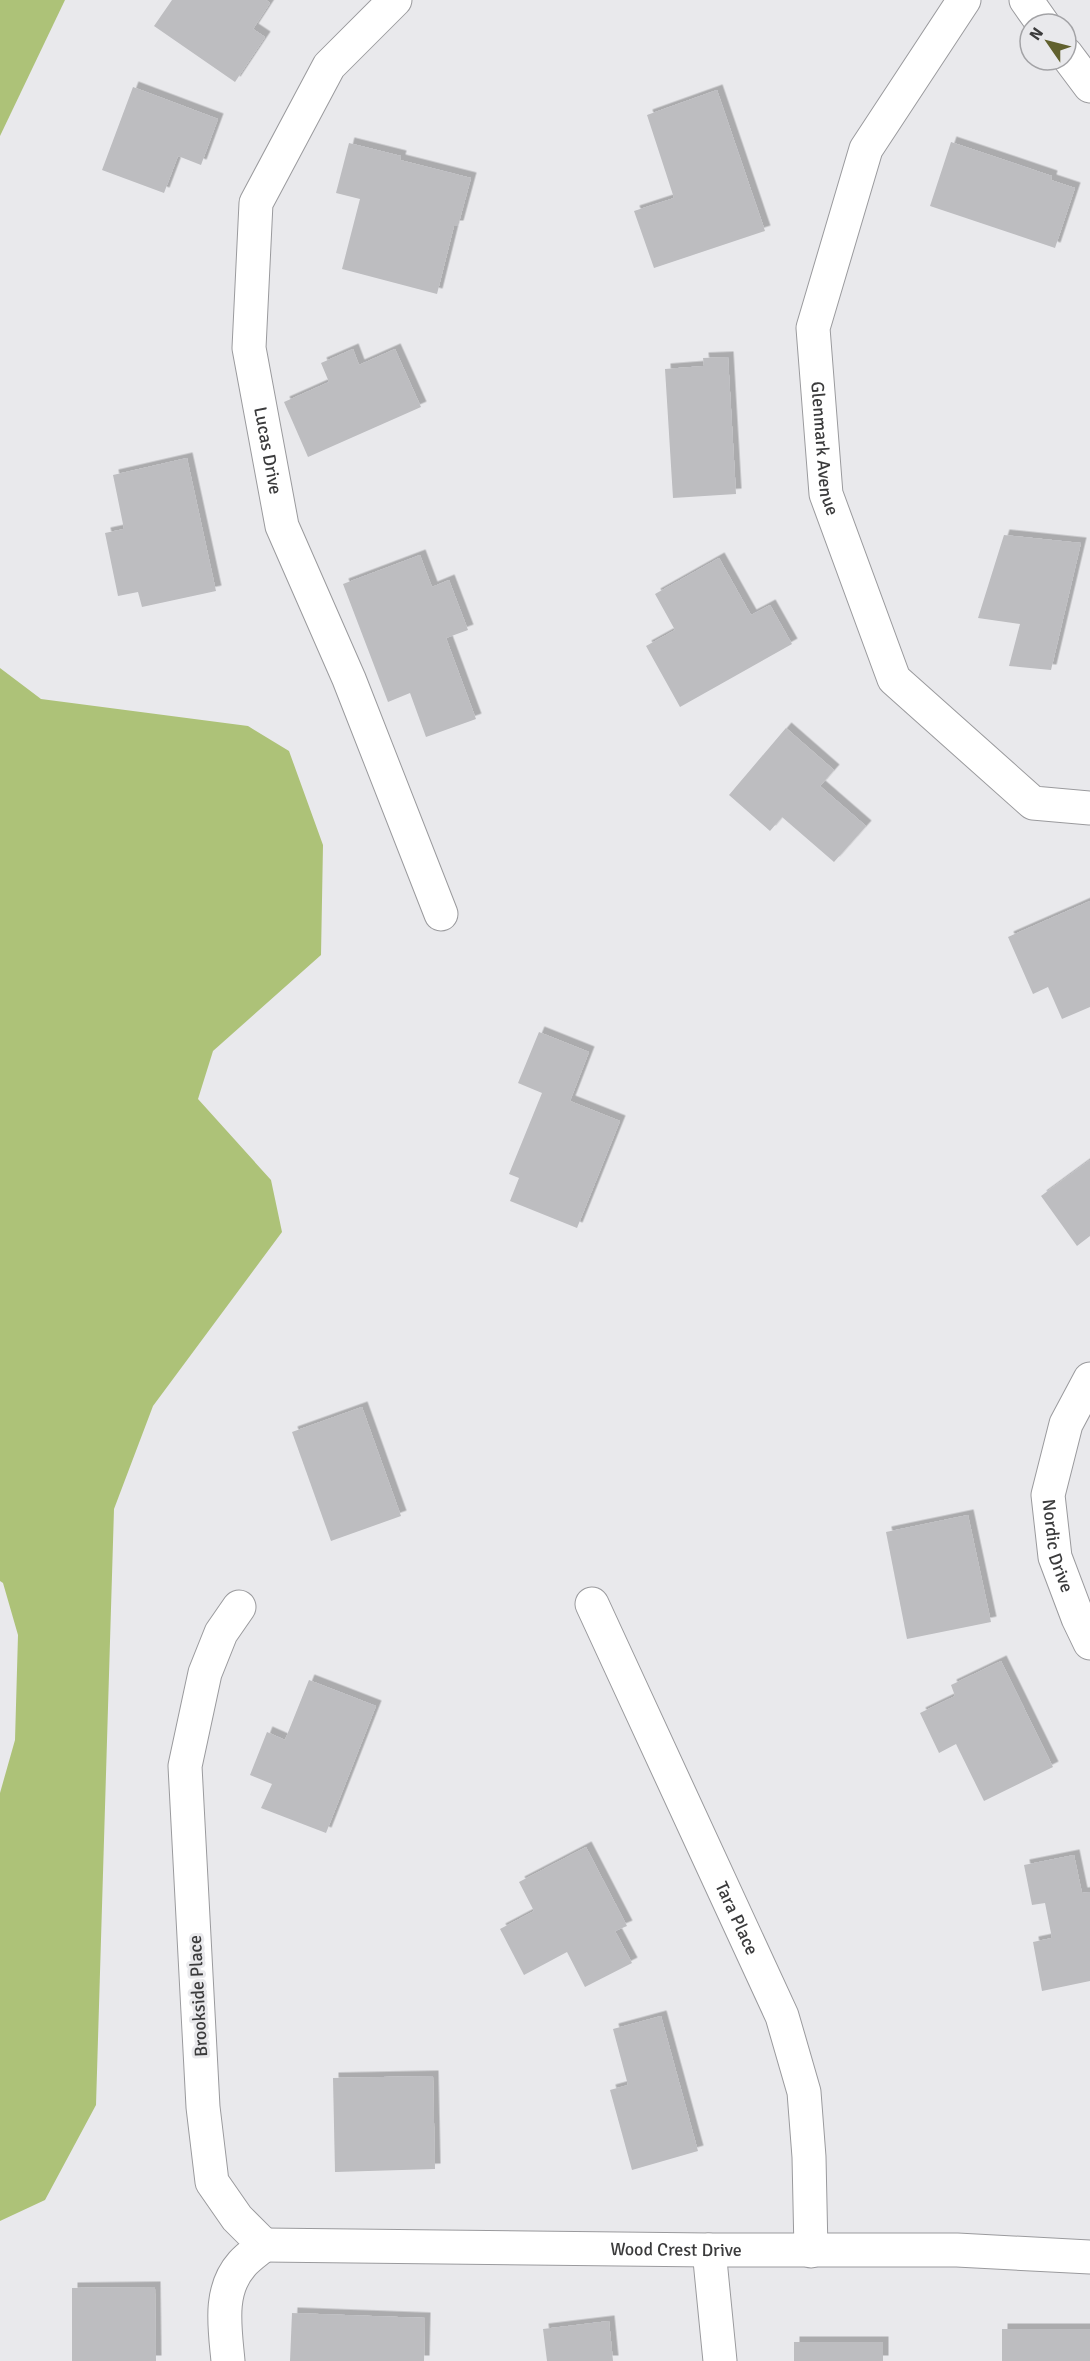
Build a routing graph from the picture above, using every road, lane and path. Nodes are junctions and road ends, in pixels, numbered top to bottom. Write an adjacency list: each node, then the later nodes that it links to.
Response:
1 (394, 0): 6 (street, Lucas Drive)
2 (964, 0): 5 (street, Glenmark Avenue)
3 (1078, 70): 4 (street)
4 (1090, 86)
5 (1090, 807)
6 (441, 914)
7 (1090, 1379): 10 (street, Nordic Drive)
8 (592, 1604): 13 (street, Tara Place)
9 (239, 1607): 11 (street, Brookside Place)
10 (1090, 1643)
11 (264, 2245): 12 (street, Wood Crest Drive); 15 (street)
12 (709, 2250): 13 (street, Wood Crest Drive); 16 (street)
13 (811, 2251): 14 (street, Wood Crest Drive)
14 (1090, 2257)
15 (228, 2361)
16 (720, 2361)

